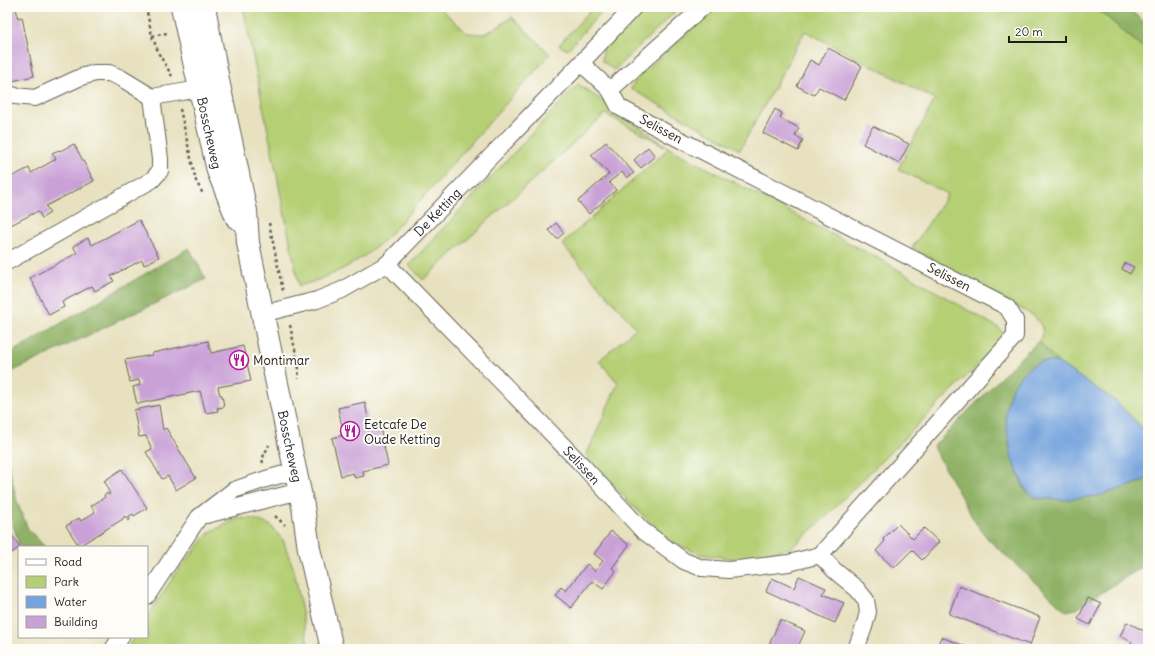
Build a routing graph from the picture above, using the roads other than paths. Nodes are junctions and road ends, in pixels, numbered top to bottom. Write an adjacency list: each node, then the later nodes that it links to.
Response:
1 (182, 7): 6 (main road, Bosscheweg)
2 (204, 7): 6 (main road, Bosscheweg)
3 (634, 7): 5 (street, De Ketting)
4 (703, 7): 7 (street)
5 (581, 64): 7 (street); 11 (street, De Ketting)
6 (209, 87): 9 (street, Bosscheweg); 12 (main road, Bosscheweg)
7 (610, 90): 14 (street, Selissen)
8 (7, 92): 9 (street)
9 (152, 97): 10 (street)
10 (7, 262)
11 (387, 264): 12 (street, De Ketting); 14 (street, Selissen)
12 (262, 314): 13 (main road, Bosscheweg)
13 (298, 481): 15 (street); 18 (main road, Bosscheweg)
14 (820, 555): 19 (street)
15 (148, 594)
16 (120, 638): 17 (street)
17 (113, 649)
18 (332, 649)
19 (856, 649)

